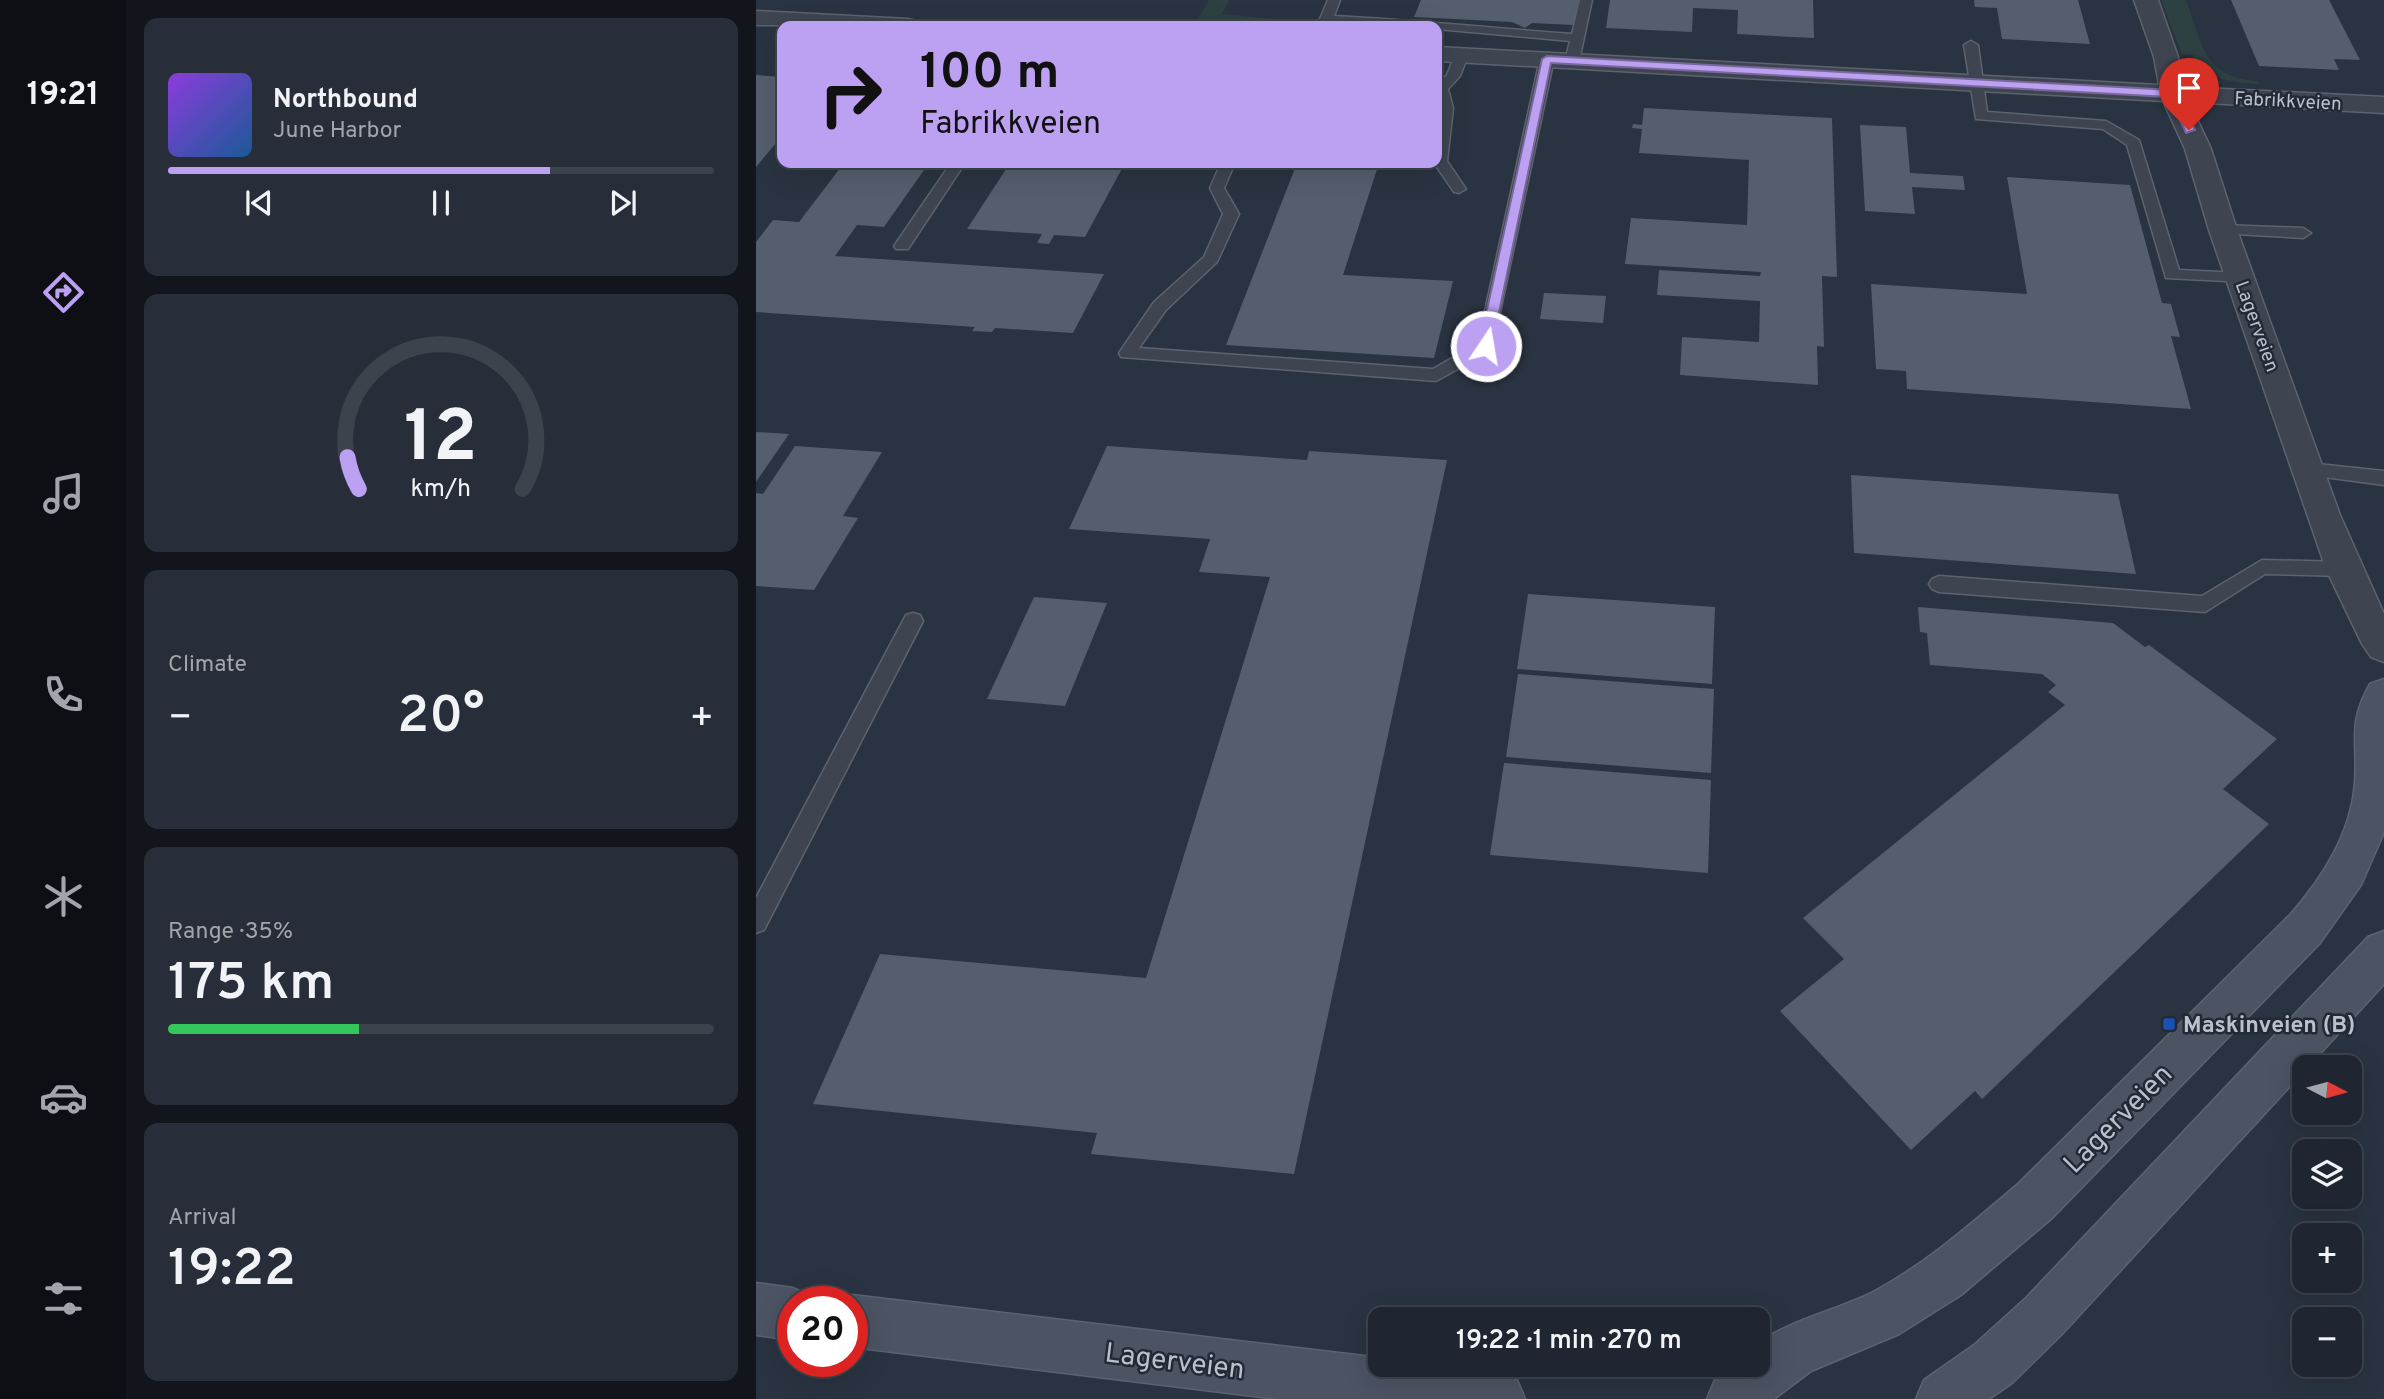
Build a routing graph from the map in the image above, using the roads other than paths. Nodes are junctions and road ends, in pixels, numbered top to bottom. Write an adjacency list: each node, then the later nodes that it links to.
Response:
1 (1334, 0): 6 (lane)
2 (1586, 0): 9 (lane)
3 (2146, 0): 15 (street, Lagerveien)
4 (756, 18): 5 (street)
5 (790, 21)
6 (1325, 21)
7 (1442, 26): 9 (lane)
8 (1971, 45): 12 (lane)
9 (1575, 49): 11 (street, Fabrikkveien); 12 (street, Fabrikkveien)
10 (1449, 54): 11 (street, Fabrikkveien); 13 (lane)
11 (1547, 59): 20 (lane)
12 (1974, 84): 15 (street, Fabrikkveien); 25 (lane)
13 (1442, 87)
14 (1442, 91): 17 (lane)
15 (2173, 94): 16 (street, Fabrikkveien); 22 (street, Lagerveien)
16 (2384, 105)
17 (1442, 146)
18 (1442, 164): 21 (lane)
19 (955, 168): 24 (lane)
20 (1226, 168)
21 (1458, 189)
22 (2223, 230): 23 (lane); 25 (street, Lagerveien)
23 (2303, 233)
24 (902, 246)
25 (2240, 278): 26 (street, Lagerveien)
26 (2308, 469): 27 (lane); 28 (street, Lagerveien)
27 (2384, 478)
28 (2344, 569): 29 (lane); 31 (street, Lagerveien)
29 (1938, 584)
30 (914, 621): 33 (lane)
31 (2384, 647)
32 (2384, 695): 39 (main road, Lagerveien)
33 (756, 922)
34 (2384, 952): 40 (main road)
35 (756, 1309): 36 (main road)
36 (777, 1312)
37 (868, 1323): 38 (main road, Lagerveien)
38 (1498, 1399)
39 (1734, 1399)
40 (1943, 1399)

